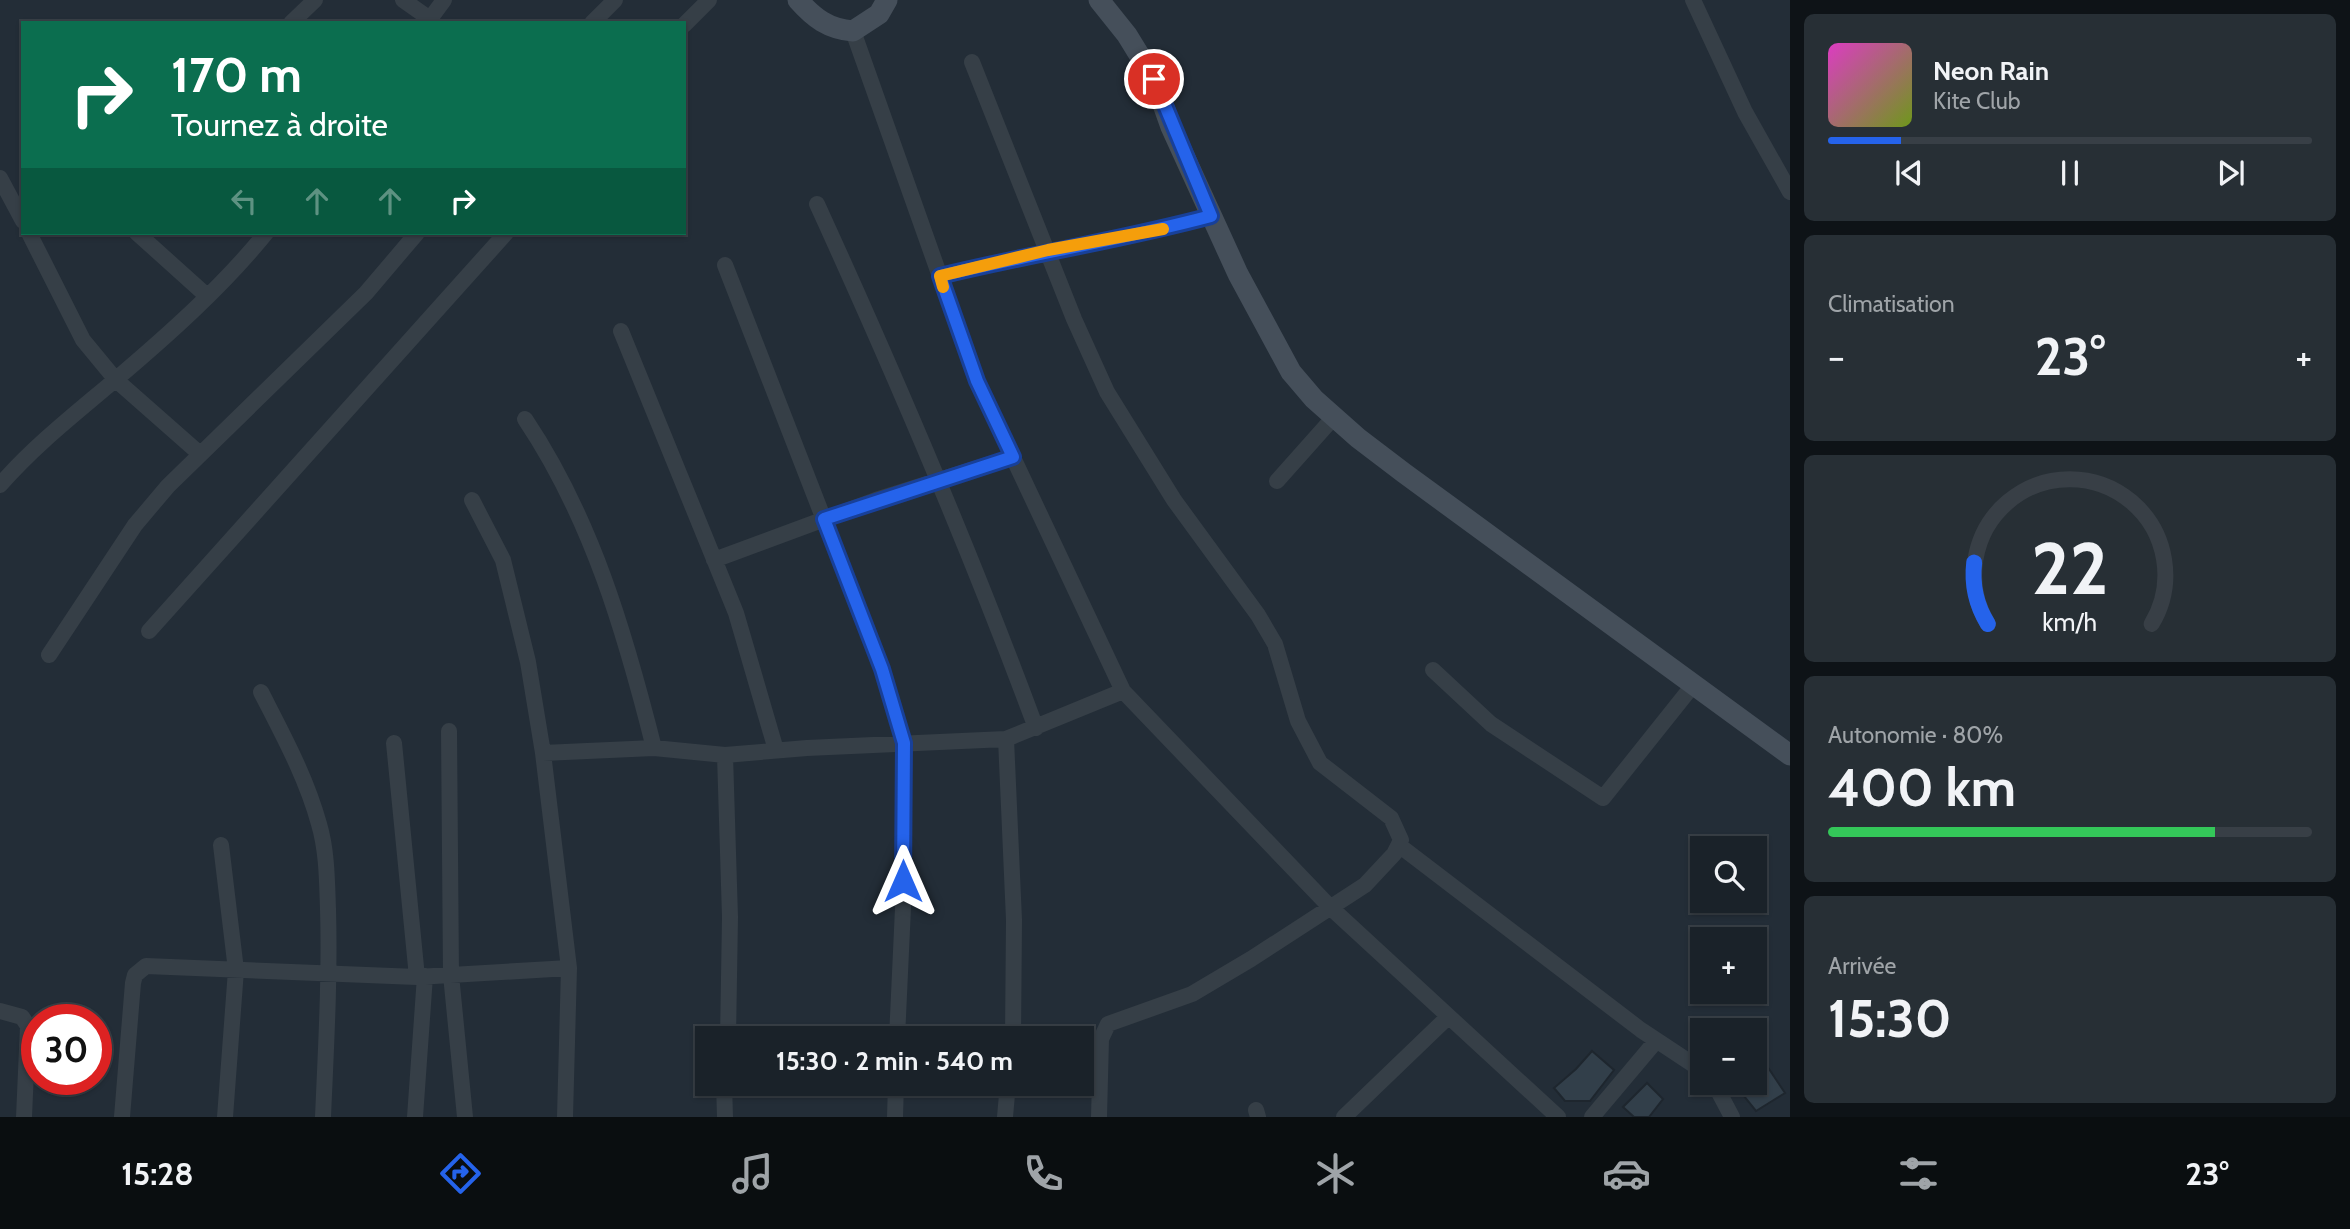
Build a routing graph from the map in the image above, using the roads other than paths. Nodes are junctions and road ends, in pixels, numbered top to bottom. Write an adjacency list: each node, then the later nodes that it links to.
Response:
1 (315, 0): 10 (street)
2 (403, 0): 11 (street)
3 (444, 0): 11 (street)
4 (615, 0): 12 (street)
5 (709, 0): 13 (street)
6 (798, 0): 14 (street)
7 (887, 0): 14 (street)
8 (1099, 0): 19 (street)
9 (1693, 0): 17 (street)
10 (293, 21)
11 (428, 21)
12 (594, 21)
13 (686, 23)
14 (853, 31): 28 (street)
15 (972, 62): 26 (street)
16 (0, 178): 20 (street)
17 (1790, 191)
18 (817, 204): 37 (street)
19 (1211, 216): 26 (street); 32 (street)
20 (21, 217)
21 (30, 235): 31 (street)
22 (139, 235): 29 (street)
23 (264, 235): 29 (street)
24 (415, 235): 34 (street)
25 (504, 235): 42 (street)
26 (1048, 250): 28 (street); 59 (street)
27 (725, 265): 40 (street)
28 (940, 276): 35 (street)
29 (207, 296): 31 (street)
30 (621, 331): 41 (street)
31 (116, 380): 34 (street); 38 (street)
32 (1334, 417): 36 (street); 45 (street)
33 (526, 419): 53 (street)
34 (201, 454): 43 (street)
35 (1013, 457): 37 (street); 46 (street)
36 (1277, 481)
37 (940, 482): 40 (street); 48 (street)
38 (0, 485)
39 (472, 500): 55 (street)
40 (824, 519): 41 (street); 52 (street)
41 (714, 559): 54 (street)
42 (149, 631)
43 (49, 655)
44 (1433, 670): 45 (street)
45 (1693, 684): 57 (street)
46 (1123, 691): 48 (street); 60 (street)
47 (261, 692): 63 (street)
48 (1036, 728): 50 (street)
49 (449, 731): 64 (street)
50 (1006, 739): 52 (street); 70 (street)
51 (394, 743): 65 (street)
52 (904, 743): 54 (street); 69 (street)
53 (654, 748): 55 (street); 56 (street)
54 (776, 750): 56 (street)
55 (543, 753): 61 (street)
56 (725, 755): 68 (street)
57 (1790, 755)
58 (221, 845): 62 (street)
59 (1400, 846): 60 (street); 71 (street)
60 (1330, 907): 67 (street); 87 (street)
61 (569, 968): 64 (street); 83 (street)
62 (236, 970): 63 (street); 78 (street); 79 (street)
63 (330, 971): 65 (street); 80 (street)
64 (451, 975): 65 (street); 82 (street)
65 (421, 976): 81 (street)
66 (0, 1011): 77 (street)
67 (1448, 1017): 88 (street); 89 (street)
68 (728, 1026)
69 (898, 1026)
70 (1013, 1026)
71 (1656, 1041): 72 (street); 90 (street)
72 (1690, 1063)
73 (1720, 1095): 91 (street)
74 (725, 1096): 84 (street)
75 (896, 1096): 85 (street)
76 (1007, 1096): 86 (street)
77 (24, 1117)
78 (122, 1117)
79 (225, 1117)
80 (323, 1117)
81 (415, 1117)
82 (465, 1117)
83 (565, 1117)
84 (726, 1117)
85 (895, 1117)
86 (1005, 1117)
87 (1099, 1117)
88 (1344, 1117)
89 (1558, 1117)
90 (1592, 1117)
91 (1732, 1117)

